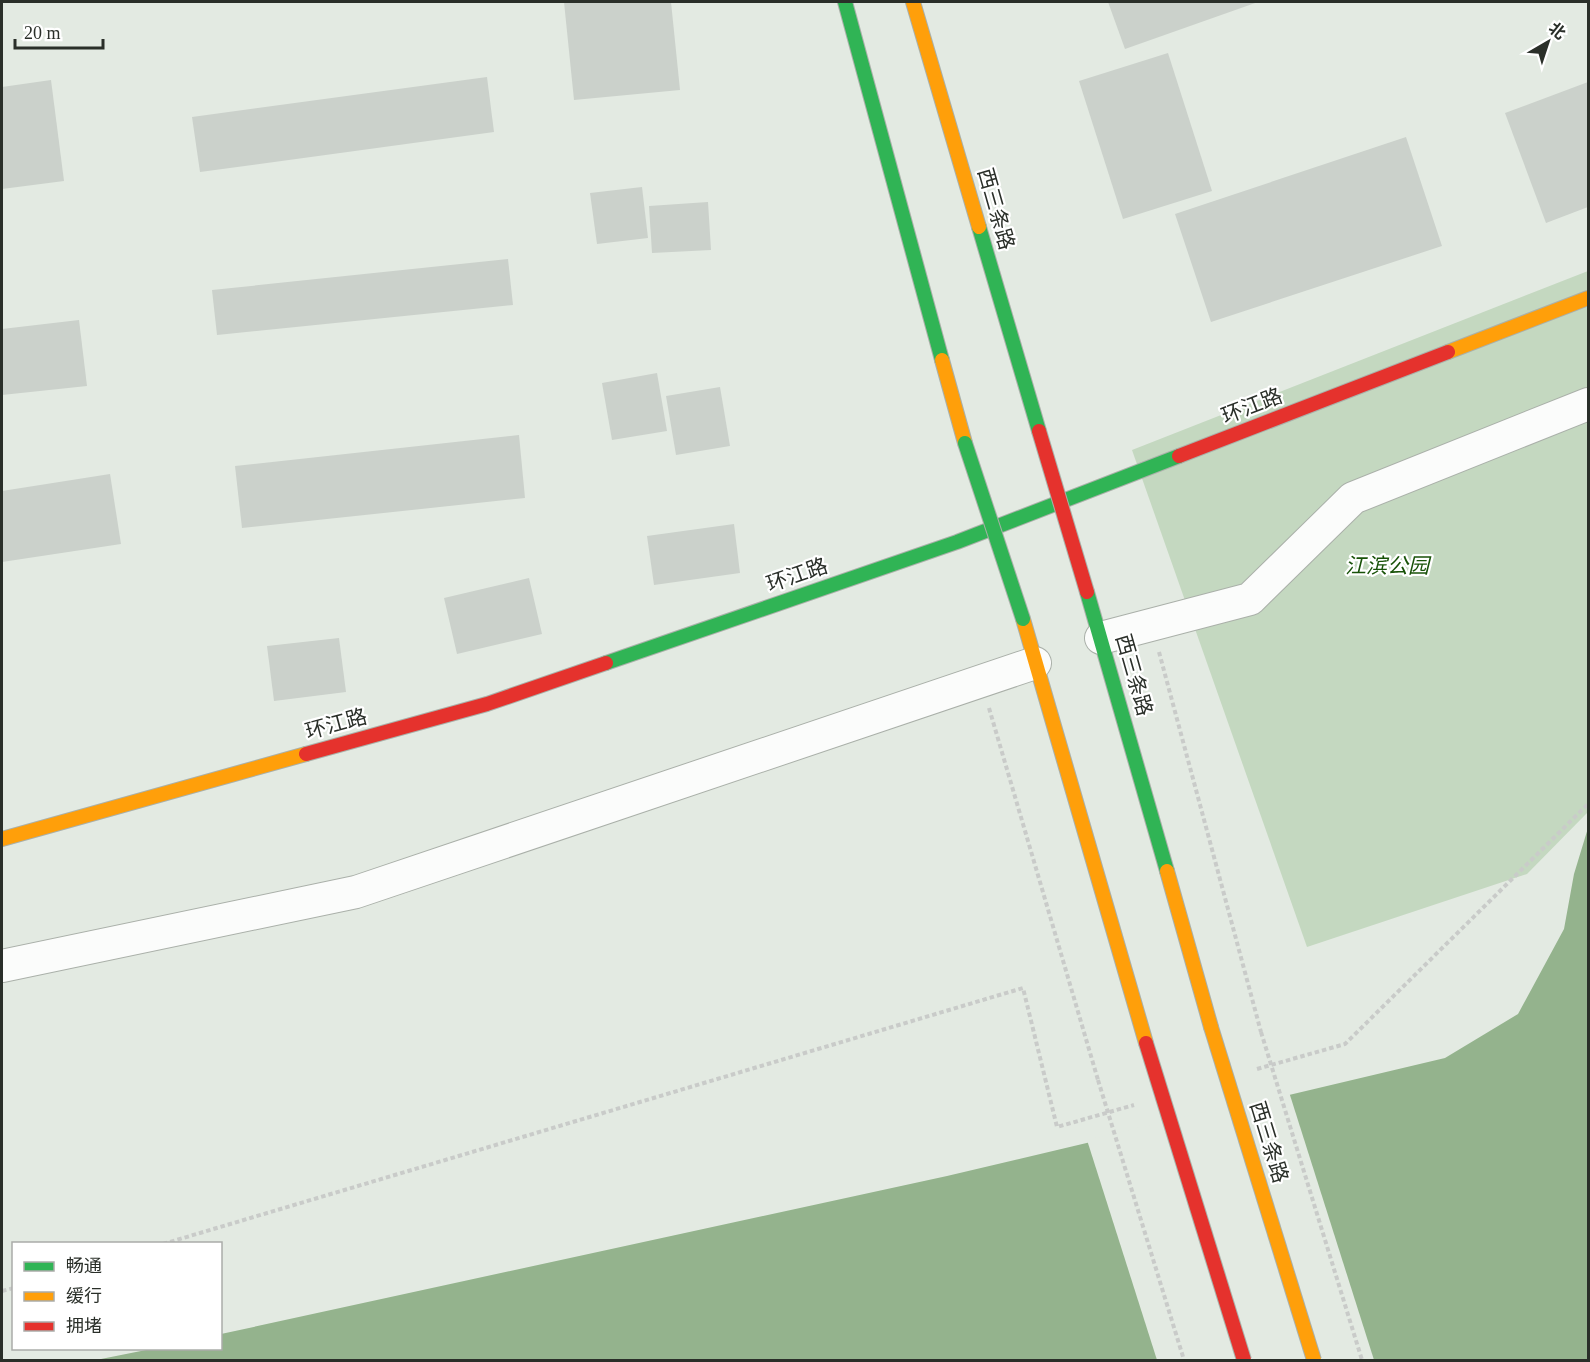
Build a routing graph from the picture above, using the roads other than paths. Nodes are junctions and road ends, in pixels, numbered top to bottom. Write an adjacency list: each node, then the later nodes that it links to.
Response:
1 (845, 2): 6 (main road, bridge)
2 (913, 2): 5 (main road, 西三条路, bridge)
3 (1588, 298): 7 (main road, 环江路)
4 (1588, 404): 5 (street)
5 (1101, 638): 10 (main road, 西三条路, bridge)
6 (1035, 663): 8 (street); 9 (main road, bridge)
7 (2, 839)
8 (2, 966)
9 (1244, 1360)
10 (1314, 1360)

